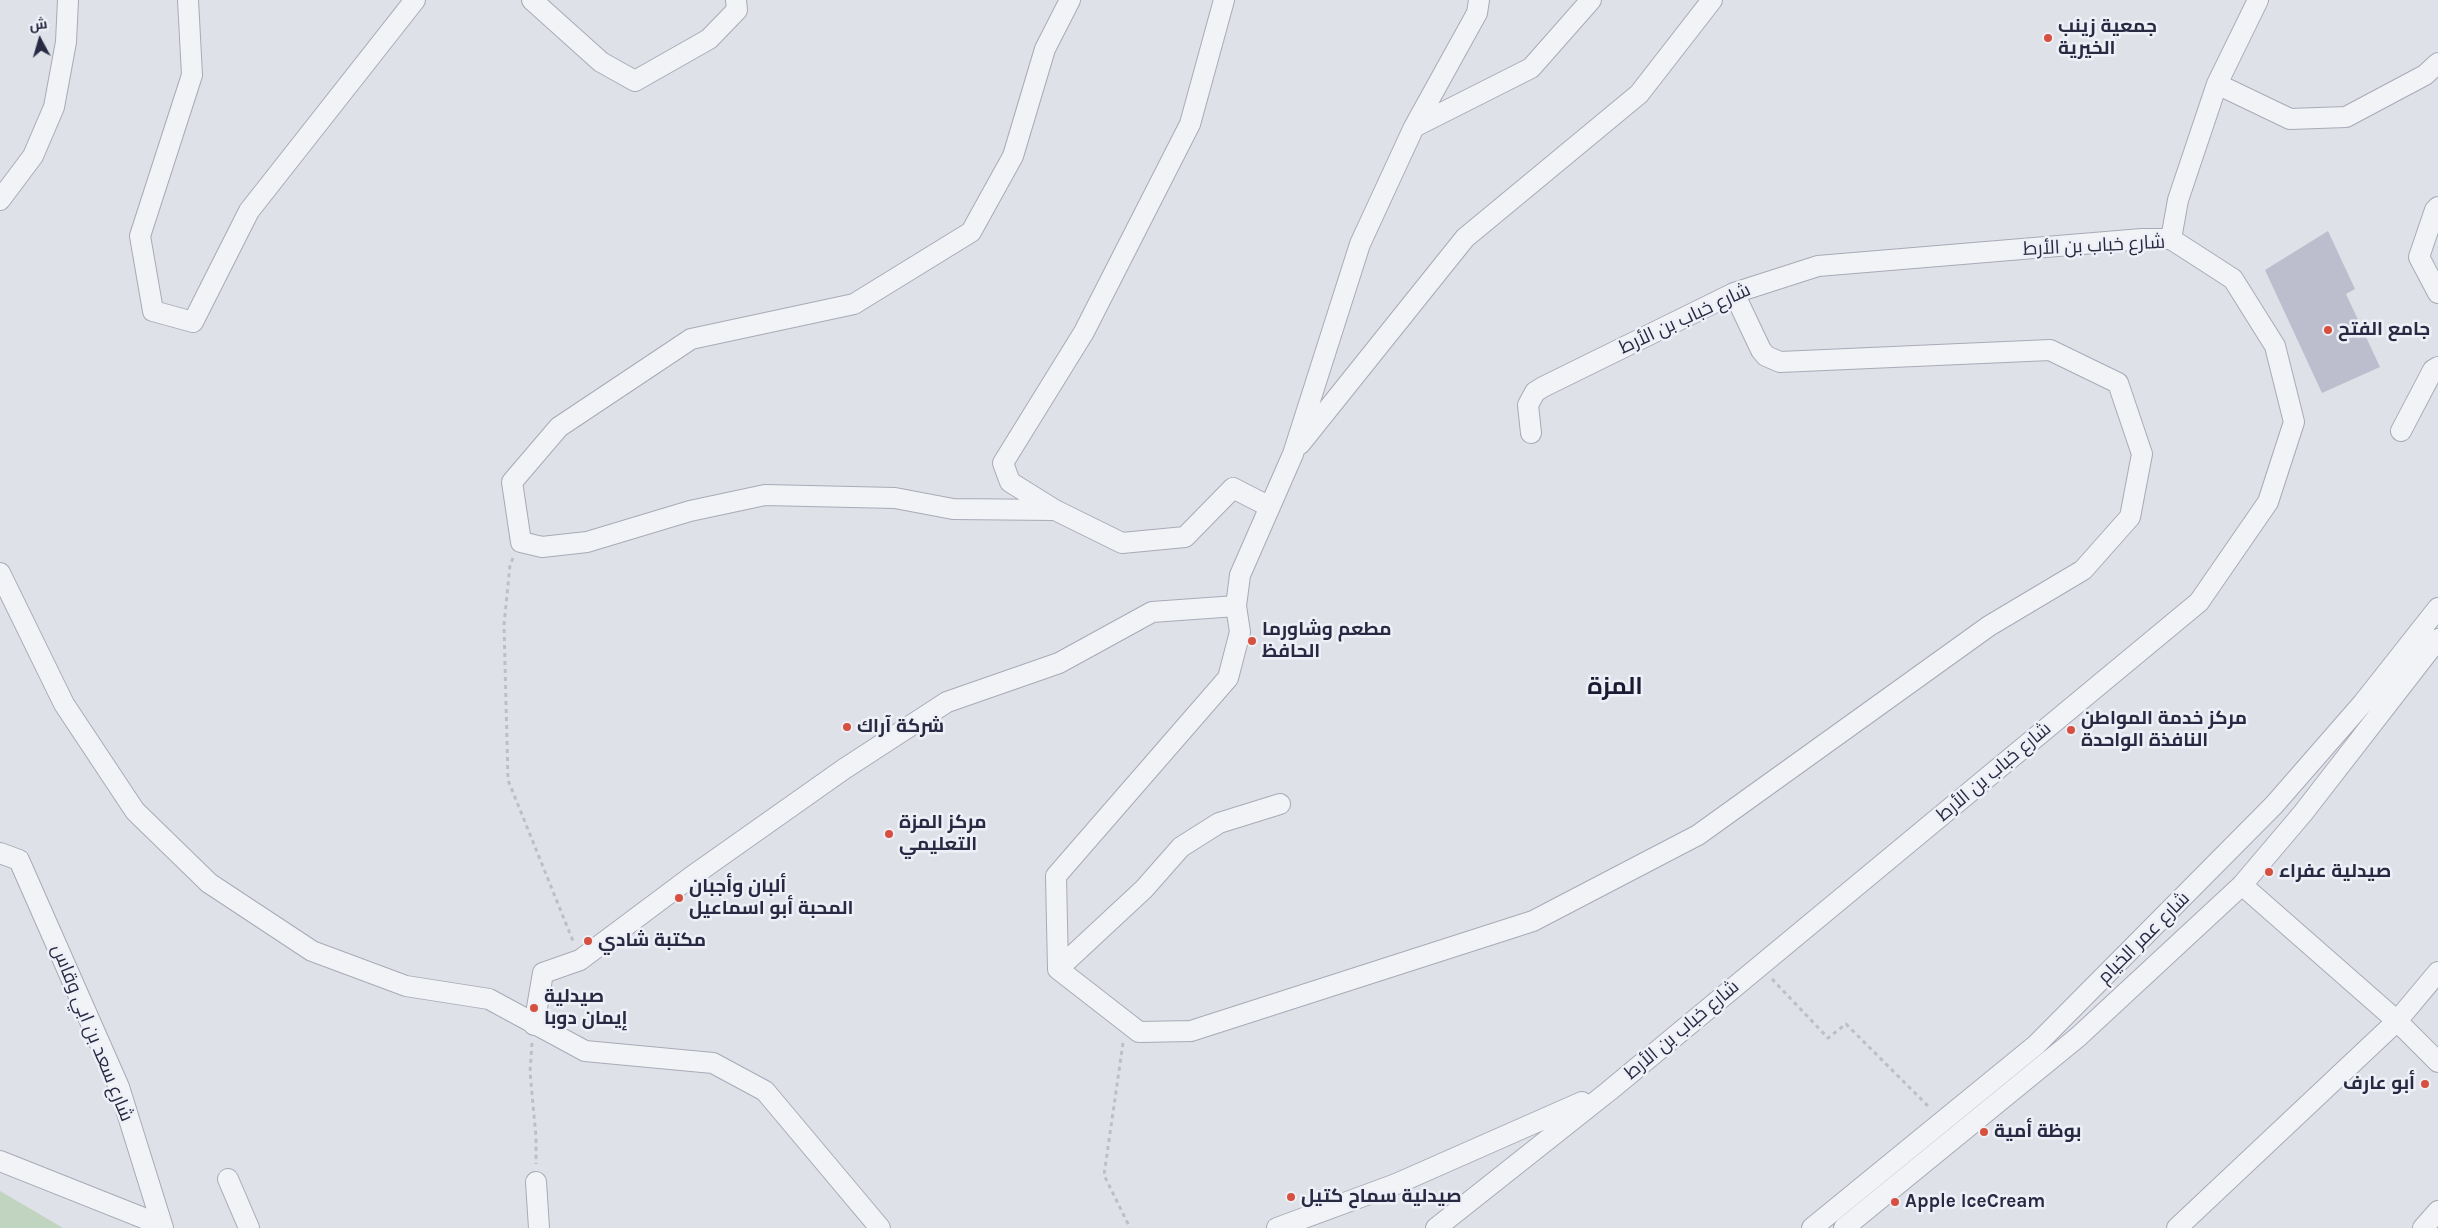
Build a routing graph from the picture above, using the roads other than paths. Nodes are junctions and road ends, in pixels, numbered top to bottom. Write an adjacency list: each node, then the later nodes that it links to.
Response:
1 (68, 0): 15 (street)
2 (188, 0): 3 (street)
3 (416, 0)
4 (532, 0): 5 (street)
5 (736, 0)
6 (1070, 0): 25 (street)
7 (1224, 0): 25 (street)
8 (1480, 0): 14 (street)
9 (1591, 0): 14 (street)
10 (1712, 0): 23 (street)
11 (2258, 0): 13 (street)
12 (2438, 63): 13 (street)
13 (2217, 84): 17 (street)
14 (1414, 127): 23 (street)
15 (0, 200)
16 (2438, 207): 19 (street)
17 (2171, 239): 18 (street, شارع خباب بن الأرط); 38 (street, شارع خباب بن الأرط)
18 (1734, 292): 22 (street, شارع خباب بن الأرط); 33 (street)
19 (2438, 293)
20 (2438, 367): 21 (street)
21 (2401, 431)
22 (1531, 433)
23 (1293, 454): 24 (street)
24 (1270, 507): 25 (street); 27 (street)
25 (1056, 510)
26 (2, 584): 36 (street)
27 (1236, 606): 33 (street); 36 (street)
28 (2438, 608): 49 (street, شارع عمر الخيام)
29 (2438, 639): 32 (street, شارع عمر الخيام)
30 (1280, 804): 33 (street)
31 (0, 854): 43 (street, شارع سعد بن ابي وقاس)
32 (2242, 885): 35 (street); 50 (street, شارع عمر الخيام)
33 (1058, 969)
34 (2436, 981): 35 (street)
35 (2398, 1021): 37 (street); 51 (street)
36 (534, 1025): 46 (street)
37 (2438, 1062)
38 (1609, 1091): 47 (street); 48 (street, شارع خباب بن الأرط)
39 (0, 1161): 43 (street)
40 (228, 1179): 44 (street)
41 (536, 1182): 45 (street)
42 (2438, 1211): 52 (street)
43 (162, 1226)
44 (249, 1228)
45 (538, 1228)
46 (880, 1228)
47 (1276, 1228)
48 (1436, 1228)
49 (1812, 1228)
50 (1844, 1228)
51 (2177, 1228)
52 (2423, 1228)

